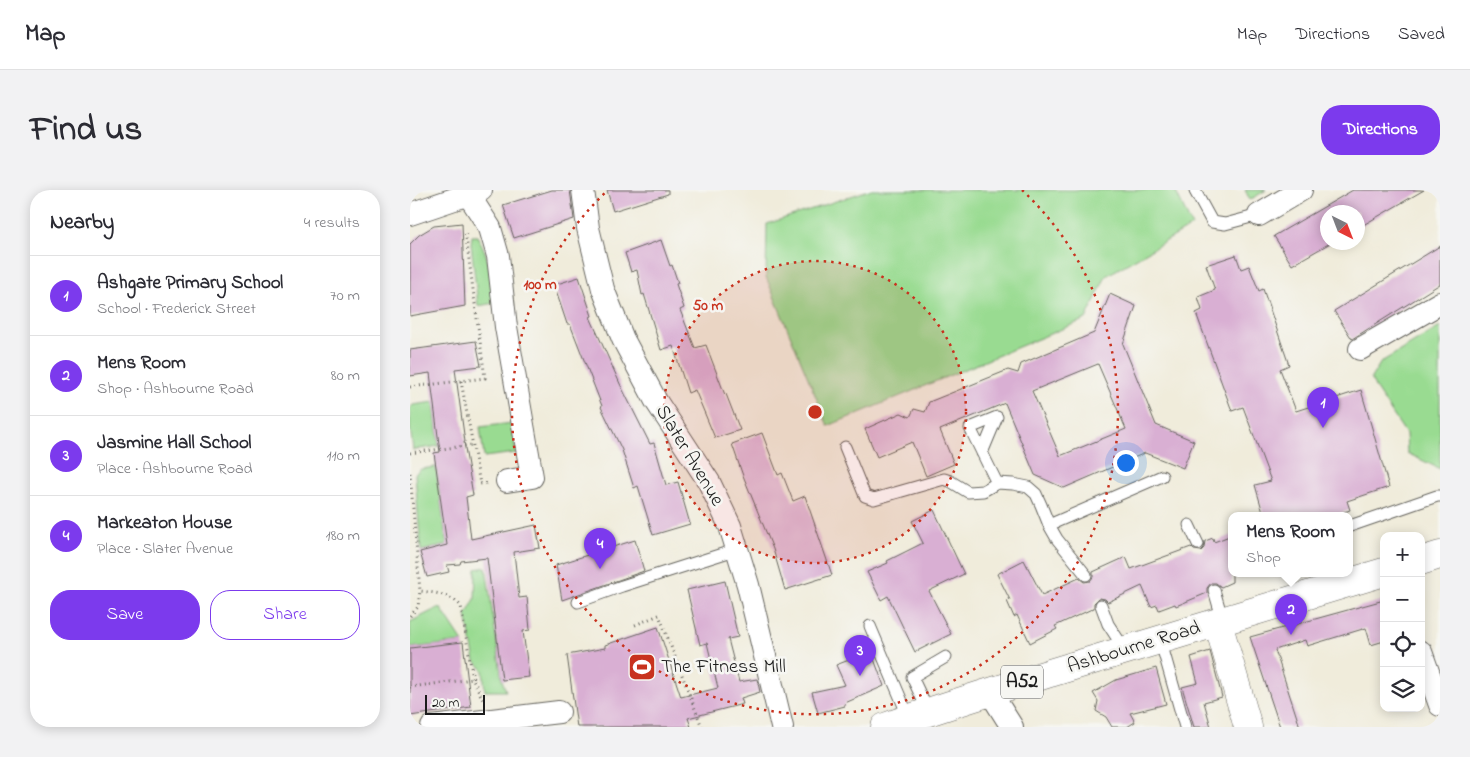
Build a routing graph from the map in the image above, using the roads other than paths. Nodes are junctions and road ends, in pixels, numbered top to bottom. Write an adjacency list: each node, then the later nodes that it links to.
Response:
1 (583, 190): 19 (street, Slater Avenue)
2 (1301, 190): 6 (street)
3 (1196, 191): 6 (lane)
4 (469, 193): 5 (street); 12 (street)
5 (410, 214)
6 (1259, 215)
7 (1440, 303): 8 (street)
8 (1360, 349)
9 (844, 447): 13 (lane)
10 (982, 453): 13 (lane)
11 (1162, 476): 15 (lane)
12 (506, 480)
13 (997, 483): 15 (lane)
14 (1440, 496): 17 (lane)
15 (1049, 525): 23 (lane)
16 (1189, 525): 18 (lane)
17 (1353, 525)
18 (1198, 544)
19 (738, 549): 25 (lane); 38 (street, Slater Avenue)
20 (1440, 555): 21 (main road)
21 (1425, 560)
22 (1380, 573): 27 (main road, Ashbourne Road / A52)
23 (1086, 575)
24 (1214, 590): 27 (lane)
25 (578, 602)
26 (1101, 605): 30 (lane)
27 (1220, 622): 29 (main road, Ashbourne Road / A52); 41 (main road)
28 (870, 626): 36 (lane)
29 (1160, 639): 30 (main road, Ashbourne Road / A52); 40 (lane)
30 (1125, 650): 33 (main road, Ashbourne Road / A52)
31 (946, 657): 36 (lane)
32 (1425, 663): 34 (street)
33 (990, 692): 36 (main road, Ashbourne Road / A52); 39 (street)
34 (1440, 705)
35 (559, 712): 37 (street)
36 (907, 719)
37 (432, 727)
38 (782, 727)
39 (1012, 727)
40 (1185, 727)
41 (1248, 727)

